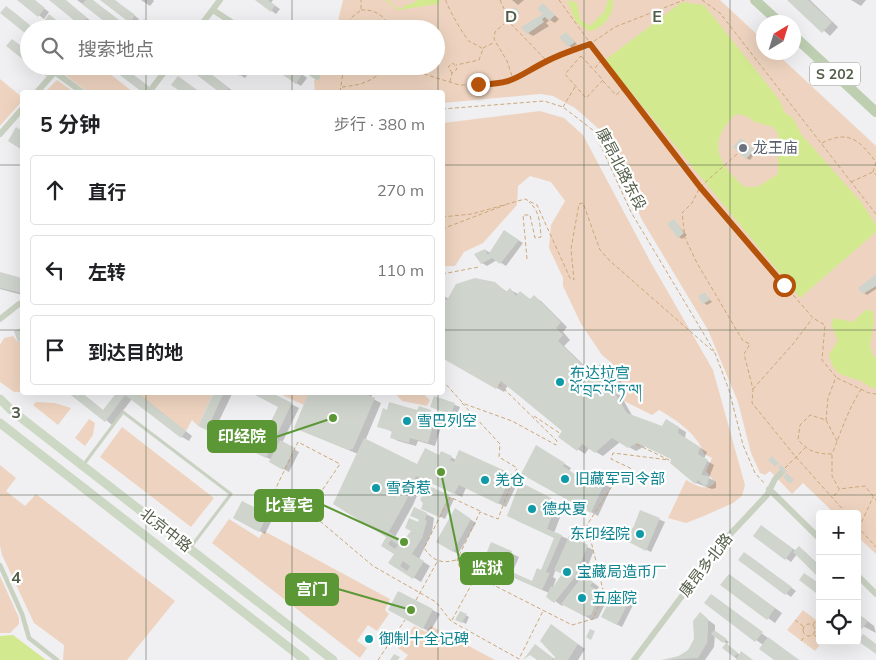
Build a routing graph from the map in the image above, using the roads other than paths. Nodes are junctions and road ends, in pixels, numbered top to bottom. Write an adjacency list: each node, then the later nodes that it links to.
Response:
1 (220, 0): 3 (street)
2 (755, 0): 4 (main road)
3 (213, 10): 5 (street); 6 (street)
4 (771, 15)
5 (205, 20)
6 (228, 20)
7 (801, 42): 17 (main road, S 202)
8 (52, 75): 13 (street)
9 (59, 75): 14 (street)
10 (162, 75): 15 (street)
11 (315, 75): 12 (street)
12 (318, 77)
13 (39, 90)
14 (79, 90)
15 (151, 90)
16 (20, 111): 18 (street)
17 (876, 112)
18 (0, 134)
19 (19, 304): 20 (street)
20 (0, 318)
21 (0, 399): 23 (main road, 北京中路)
22 (0, 423): 32 (main road, 北京中路)
23 (83, 466): 27 (main road, 北京中路); 27 (lane)
24 (782, 472): 25 (street, 康昂多北路)
25 (769, 488): 26 (street); 34 (street, 康昂多北路)
26 (816, 535)
27 (190, 549): 33 (main road, 北京中路)
28 (0, 565): 31 (street)
29 (861, 579): 30 (street)
30 (876, 594)
31 (57, 660)
32 (304, 660)
33 (333, 660)
34 (634, 660)

